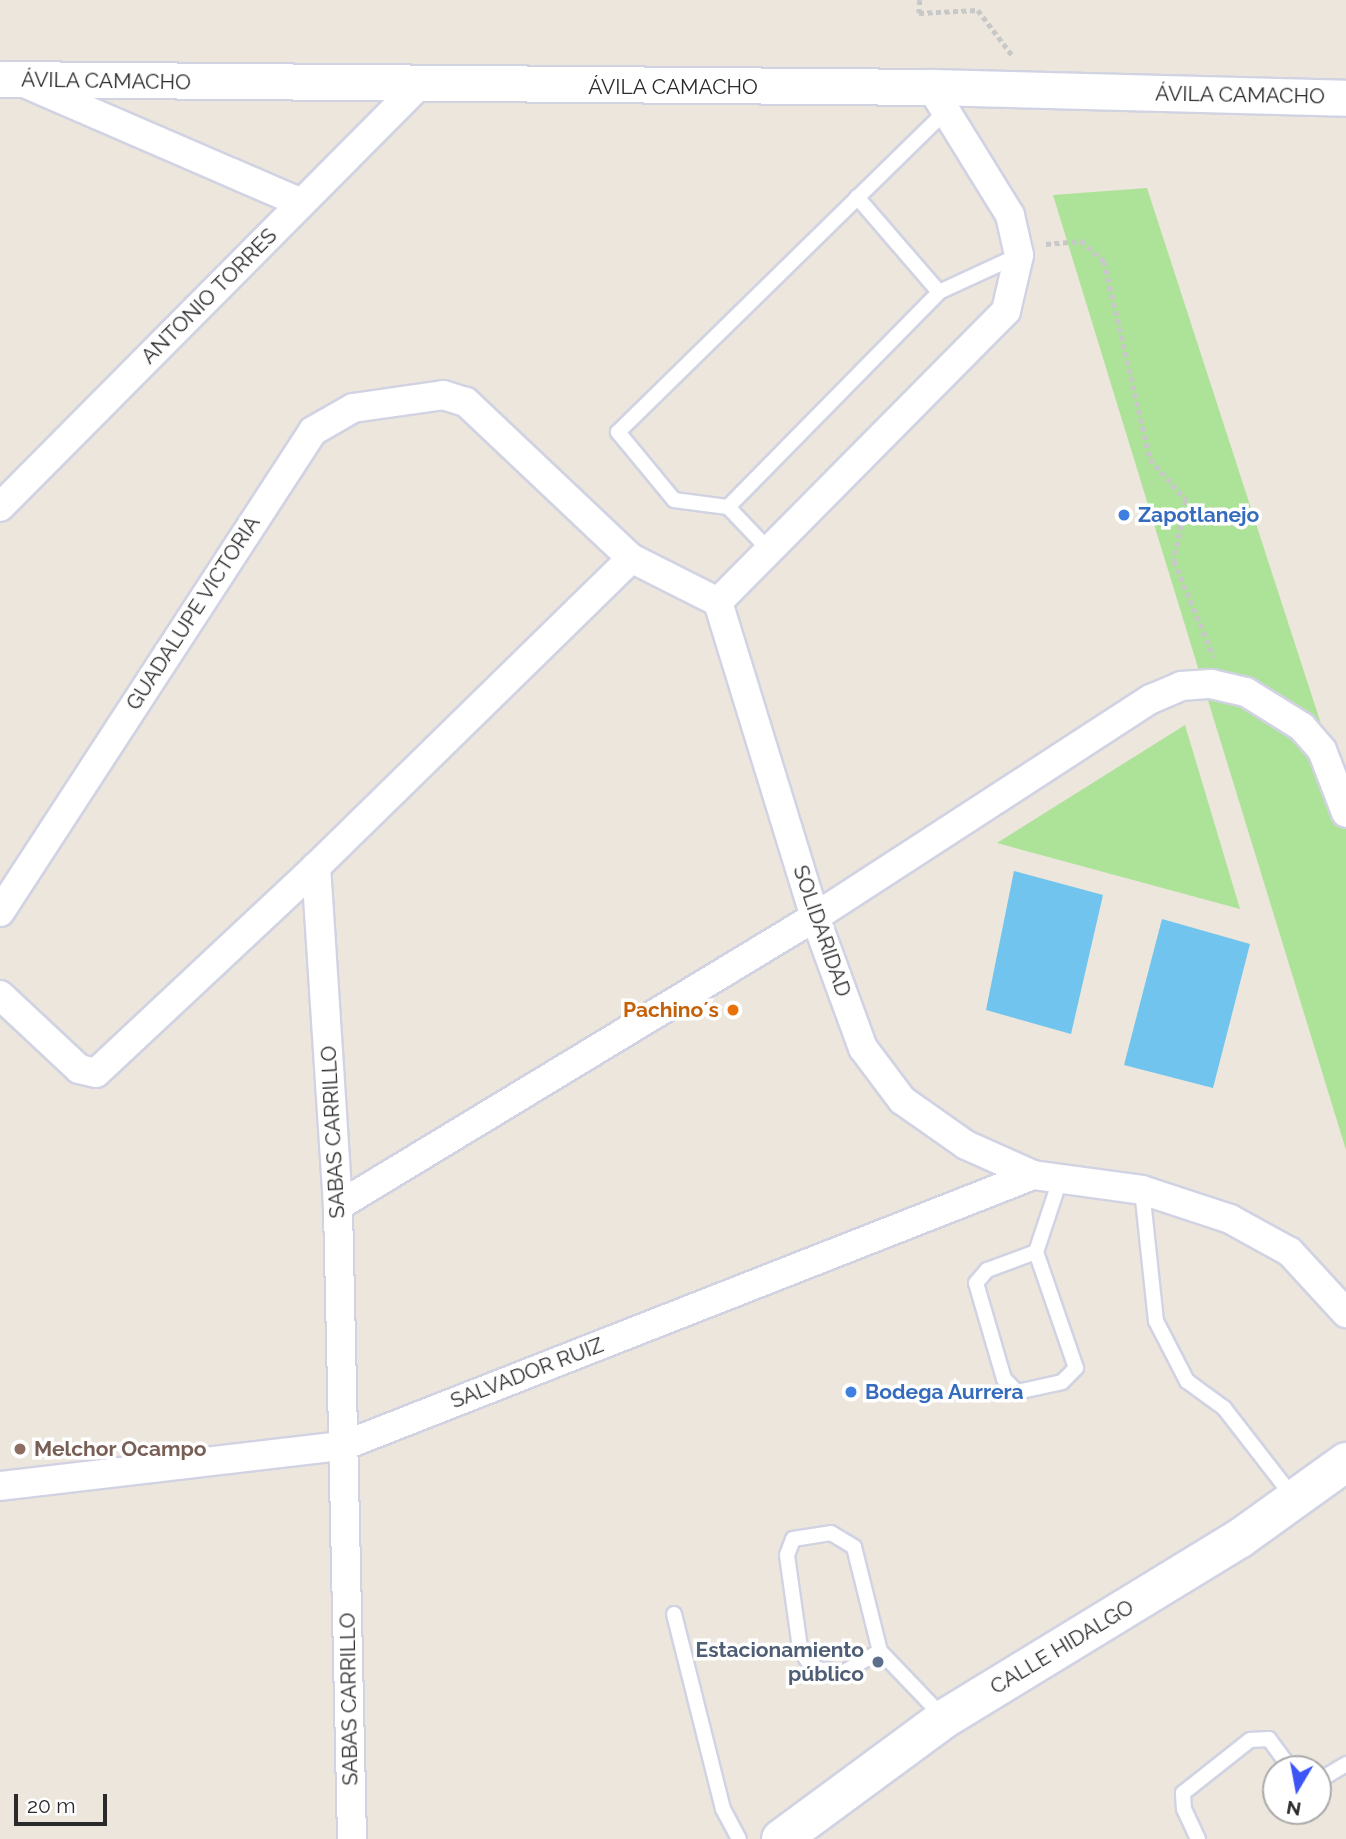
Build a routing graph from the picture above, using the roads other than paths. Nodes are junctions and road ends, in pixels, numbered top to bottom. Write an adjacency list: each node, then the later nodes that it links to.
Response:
1 (9, 80): 2 (street, ÁVILA CAMACHO); 6 (street)
2 (418, 86): 4 (street, ÁVILA CAMACHO); 6 (street, ANTONIO TORRES)
3 (1346, 98): 4 (street, ÁVILA CAMACHO)
4 (939, 99): 5 (lane); 7 (street)
5 (857, 197): 8 (lane); 10 (lane)
6 (301, 203): 9 (street, ANTONIO TORRES)
7 (1018, 255): 8 (lane); 11 (street)
8 (939, 292): 10 (lane)
9 (0, 507)
10 (728, 507): 11 (lane)
11 (769, 550): 13 (street)
12 (631, 558): 13 (street); 15 (street); 16 (street, GUADALUPE VICTORIA)
13 (718, 602): 17 (street, SOLIDARIDAD)
14 (1346, 813): 17 (street)
15 (316, 867): 18 (street); 21 (street, SABAS CARRILLO)
16 (0, 912)
17 (815, 917): 19 (street, SOLIDARIDAD); 21 (street)
18 (0, 995)
19 (1047, 1177): 20 (street, SOLIDARIDAD); 22 (lane); 24 (street, SALVADOR RUIZ)
20 (1142, 1190): 23 (street, SOLIDARIDAD); 27 (lane)
21 (338, 1206): 24 (street, SABAS CARRILLO)
22 (1036, 1252): 22 (lane)
23 (1346, 1313)
24 (343, 1446): 26 (street, SALVADOR RUIZ); 32 (street, SABAS CARRILLO)
25 (1346, 1462): 27 (main road, CALLE HIDALGO)
26 (0, 1486)
27 (1296, 1501): 30 (main road, CALLE HIDALGO)
28 (674, 1614): 33 (lane)
29 (880, 1651): 29 (lane); 30 (lane)
30 (944, 1719): 34 (main road, CALLE HIDALGO)
31 (1281, 1755): 35 (lane)
32 (352, 1839)
33 (739, 1839)
34 (781, 1839)
35 (1198, 1839)

